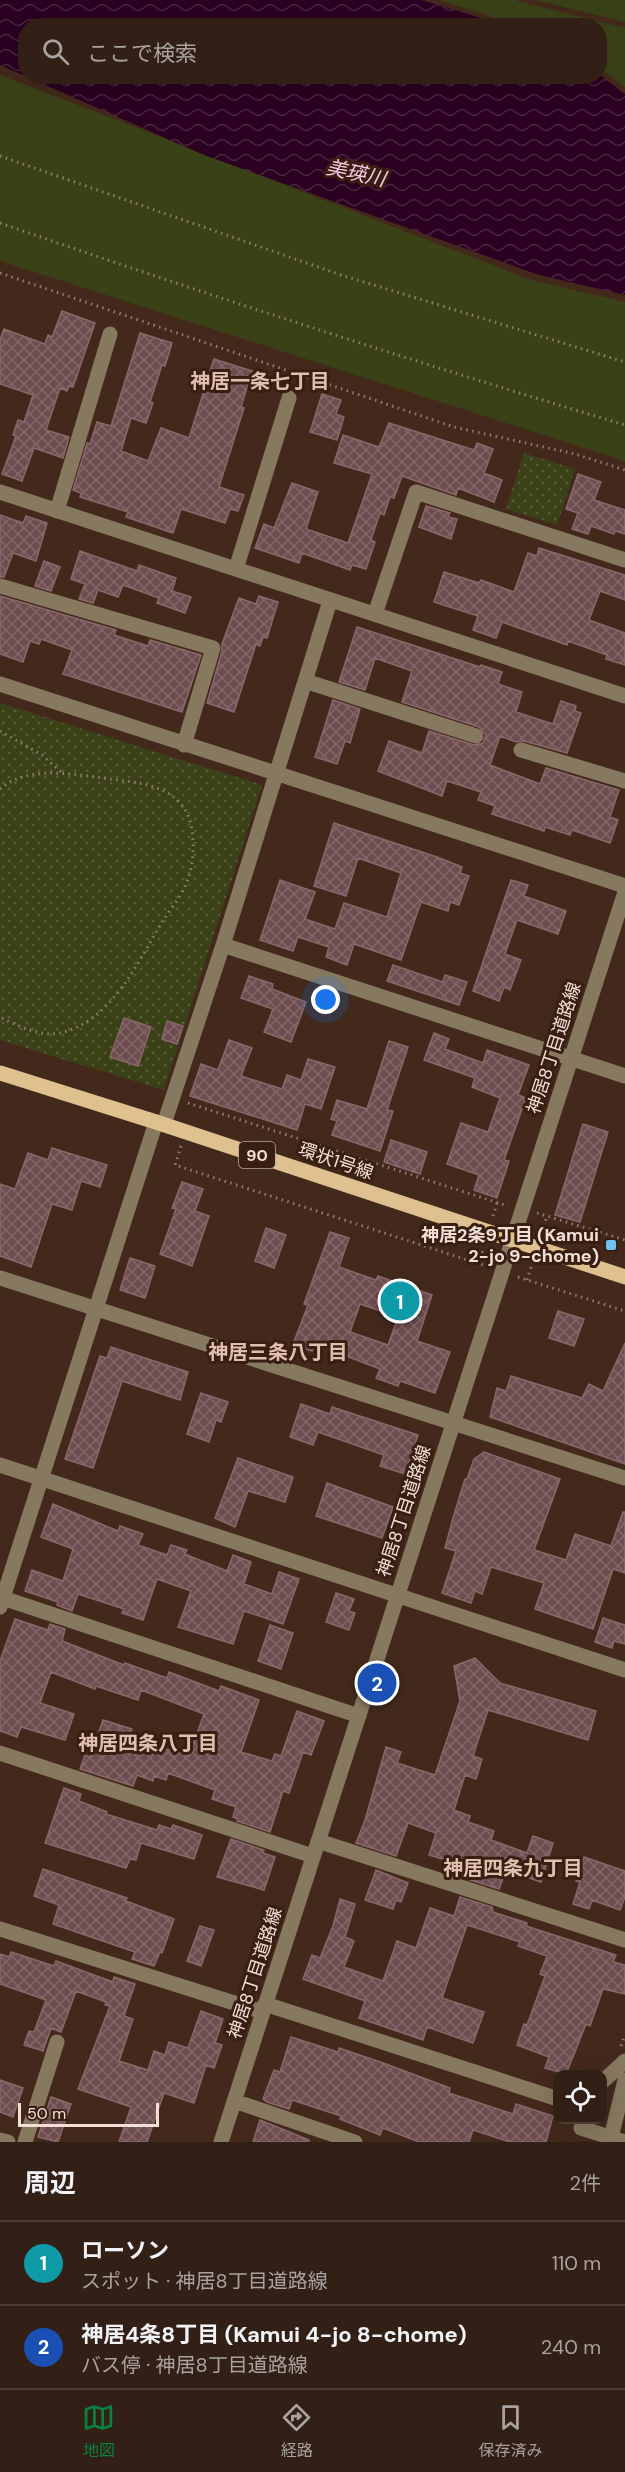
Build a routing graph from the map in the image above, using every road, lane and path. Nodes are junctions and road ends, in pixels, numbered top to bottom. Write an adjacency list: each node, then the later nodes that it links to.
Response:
1 (0, 156): 5 (path)
2 (0, 223): 7 (path)
3 (0, 273): 8 (path)
4 (110, 334): 10 (street)
5 (625, 362)
6 (290, 398): 12 (street)
7 (625, 425)
8 (625, 470)
9 (0, 492): 10 (street)
10 (57, 511): 12 (street)
11 (625, 560): 15 (street)
12 (236, 569): 14 (street)
13 (0, 586): 21 (street)
14 (330, 601): 15 (street); 16 (street)
15 (375, 614): 18 (street)
16 (305, 681): 20 (street); 24 (street)
17 (0, 684): 21 (street)
18 (625, 696)
19 (0, 731): 23 (path)
20 (476, 736)
21 (184, 745): 24 (street)
22 (521, 750): 25 (street)
23 (61, 772): 26 (path); 30 (path)
24 (277, 774): 27 (street); 29 (street)
25 (625, 782)
26 (0, 789)
27 (625, 886)
28 (625, 892): 31 (street, 神居8丁目道路線)
29 (223, 945): 31 (street); 35 (street)
30 (0, 1017)
31 (571, 1059): 33 (street); 37 (street, 神居8丁目道路線)
32 (0, 1073): 35 (main road, 環状1号線 / 90)
33 (625, 1076)
34 (186, 1102): 37 (path)
35 (160, 1123): 39 (main road, 環状1号線 / 90); 43 (street)
36 (175, 1165): 40 (path)
37 (521, 1209): 38 (path); 39 (street, 神居8丁目道路線)
38 (625, 1240)
39 (512, 1241): 40 (street, 神居8丁目道路線); 41 (main road, 環状1号線 / 90)
40 (502, 1271): 44 (path); 45 (street, 神居8丁目道路線)
41 (625, 1277)
42 (0, 1278): 43 (street)
43 (96, 1309): 45 (street); 47 (street)
44 (625, 1311)
45 (454, 1422): 48 (street); 49 (street, 神居8丁目道路線)
46 (0, 1465): 47 (street)
47 (41, 1478): 49 (street); 50 (street)
48 (625, 1478)
49 (398, 1595): 51 (street); 52 (street, 神居8丁目道路線)
50 (1, 1601): 52 (street)
51 (625, 1670)
52 (359, 1716): 54 (street, 神居8丁目道路線)
53 (0, 1753): 55 (street)
54 (318, 1841): 55 (street, 神居8丁目道路線); 57 (street)
55 (313, 1856): 58 (street, 神居8丁目道路線)
56 (0, 1929): 58 (street)
57 (625, 1940)
58 (264, 2008): 64 (street); 65 (street, 神居8丁目道路線)
59 (625, 2035): 61 (path)
60 (57, 2042): 70 (street)
61 (623, 2055): 62 (street)
62 (607, 2077)
63 (625, 2080): 68 (street)
64 (553, 2097)
65 (234, 2101): 71 (street, 神居8丁目道路線); 72 (street)
66 (580, 2130): 68 (street)
67 (0, 2140): 69 (street)
68 (616, 2140)
69 (8, 2142)
70 (25, 2142)
71 (221, 2142)
72 (355, 2142)

